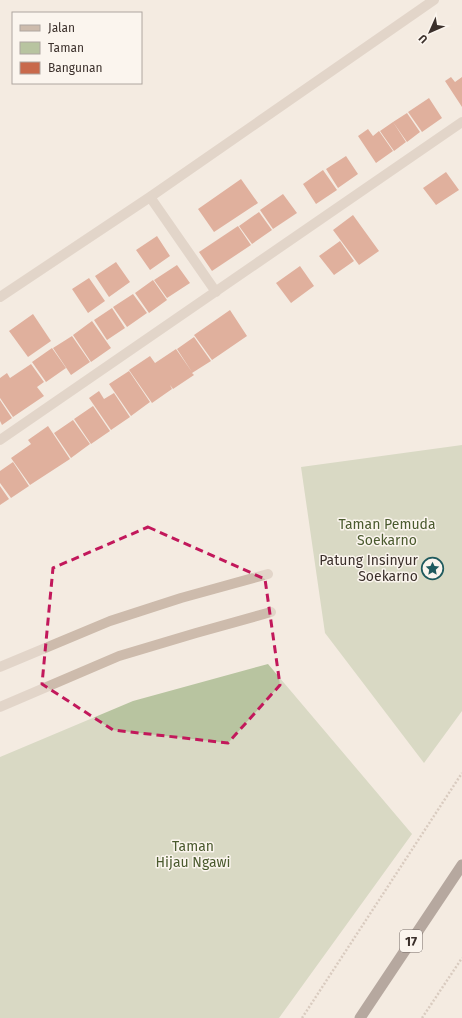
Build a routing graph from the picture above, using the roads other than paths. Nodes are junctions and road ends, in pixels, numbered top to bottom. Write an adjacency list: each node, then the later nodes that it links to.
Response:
1 (434, 0): 3 (street)
2 (462, 122): 4 (street)
3 (150, 197): 4 (street); 5 (street)
4 (216, 292): 6 (street)
5 (0, 297)
6 (0, 440)
7 (268, 574): 9 (street)
8 (271, 612): 10 (street)
9 (0, 667)
10 (0, 707)
11 (462, 865): 12 (highway, 17)
12 (360, 1018)

